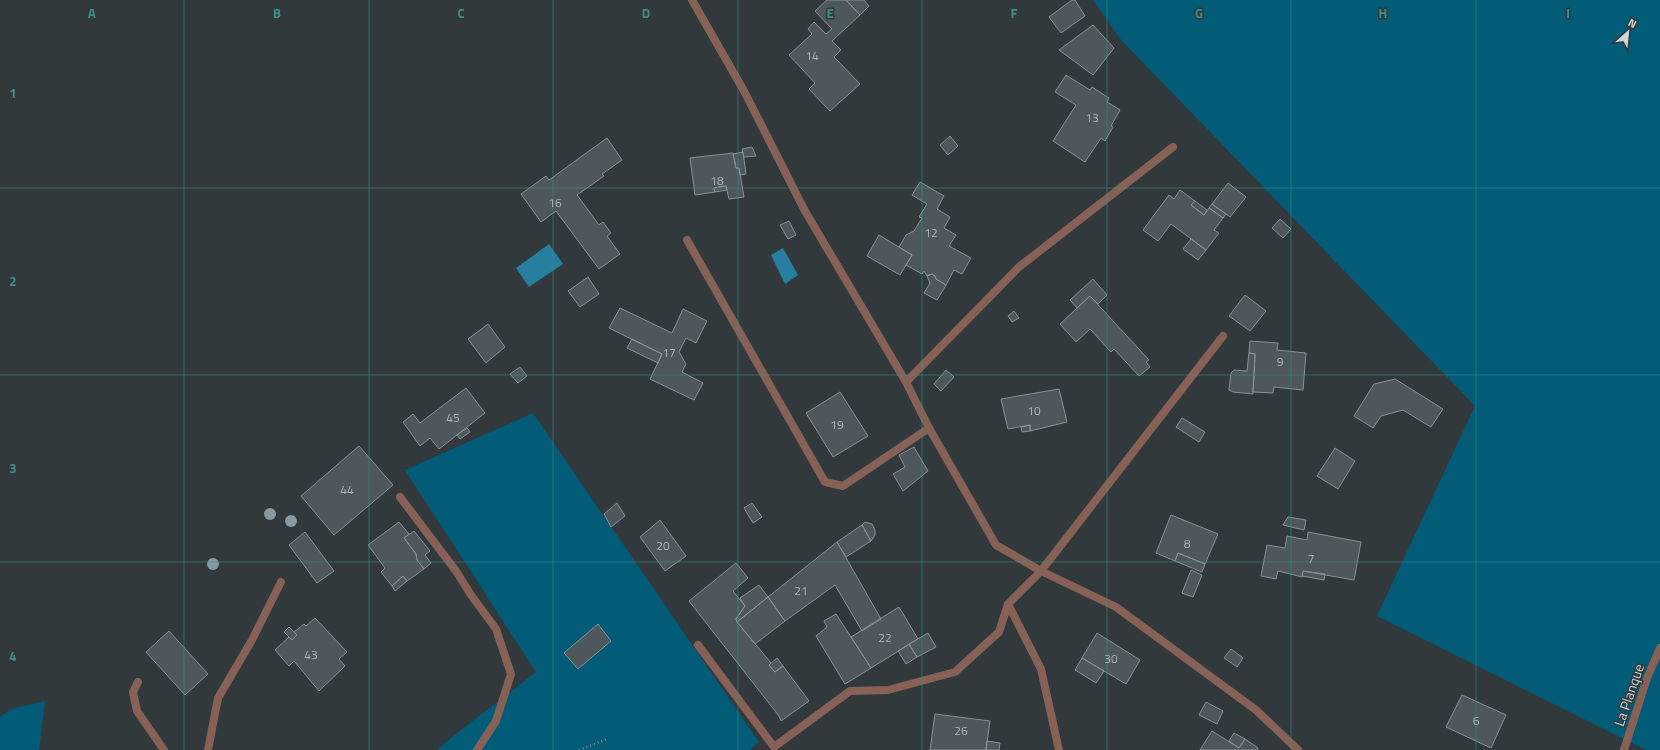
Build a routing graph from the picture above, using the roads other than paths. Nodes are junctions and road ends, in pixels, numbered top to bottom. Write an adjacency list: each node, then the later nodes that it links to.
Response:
1 (692, 0): 5 (street)
2 (1173, 147): 5 (street)
3 (687, 240): 6 (street)
4 (1223, 336): 8 (street)
5 (906, 382): 6 (street)
6 (929, 428): 8 (street)
7 (400, 497): 16 (street)
8 (1041, 571): 10 (street); 18 (street)
9 (281, 582): 15 (street)
10 (1008, 604): 11 (street); 17 (street)
11 (698, 645)
12 (1660, 648): 19 (street, La Planque)
13 (138, 682): 14 (street)
14 (164, 750)
15 (208, 750)
16 (478, 750)
17 (1059, 750)
18 (1298, 750)
19 (1624, 750)

